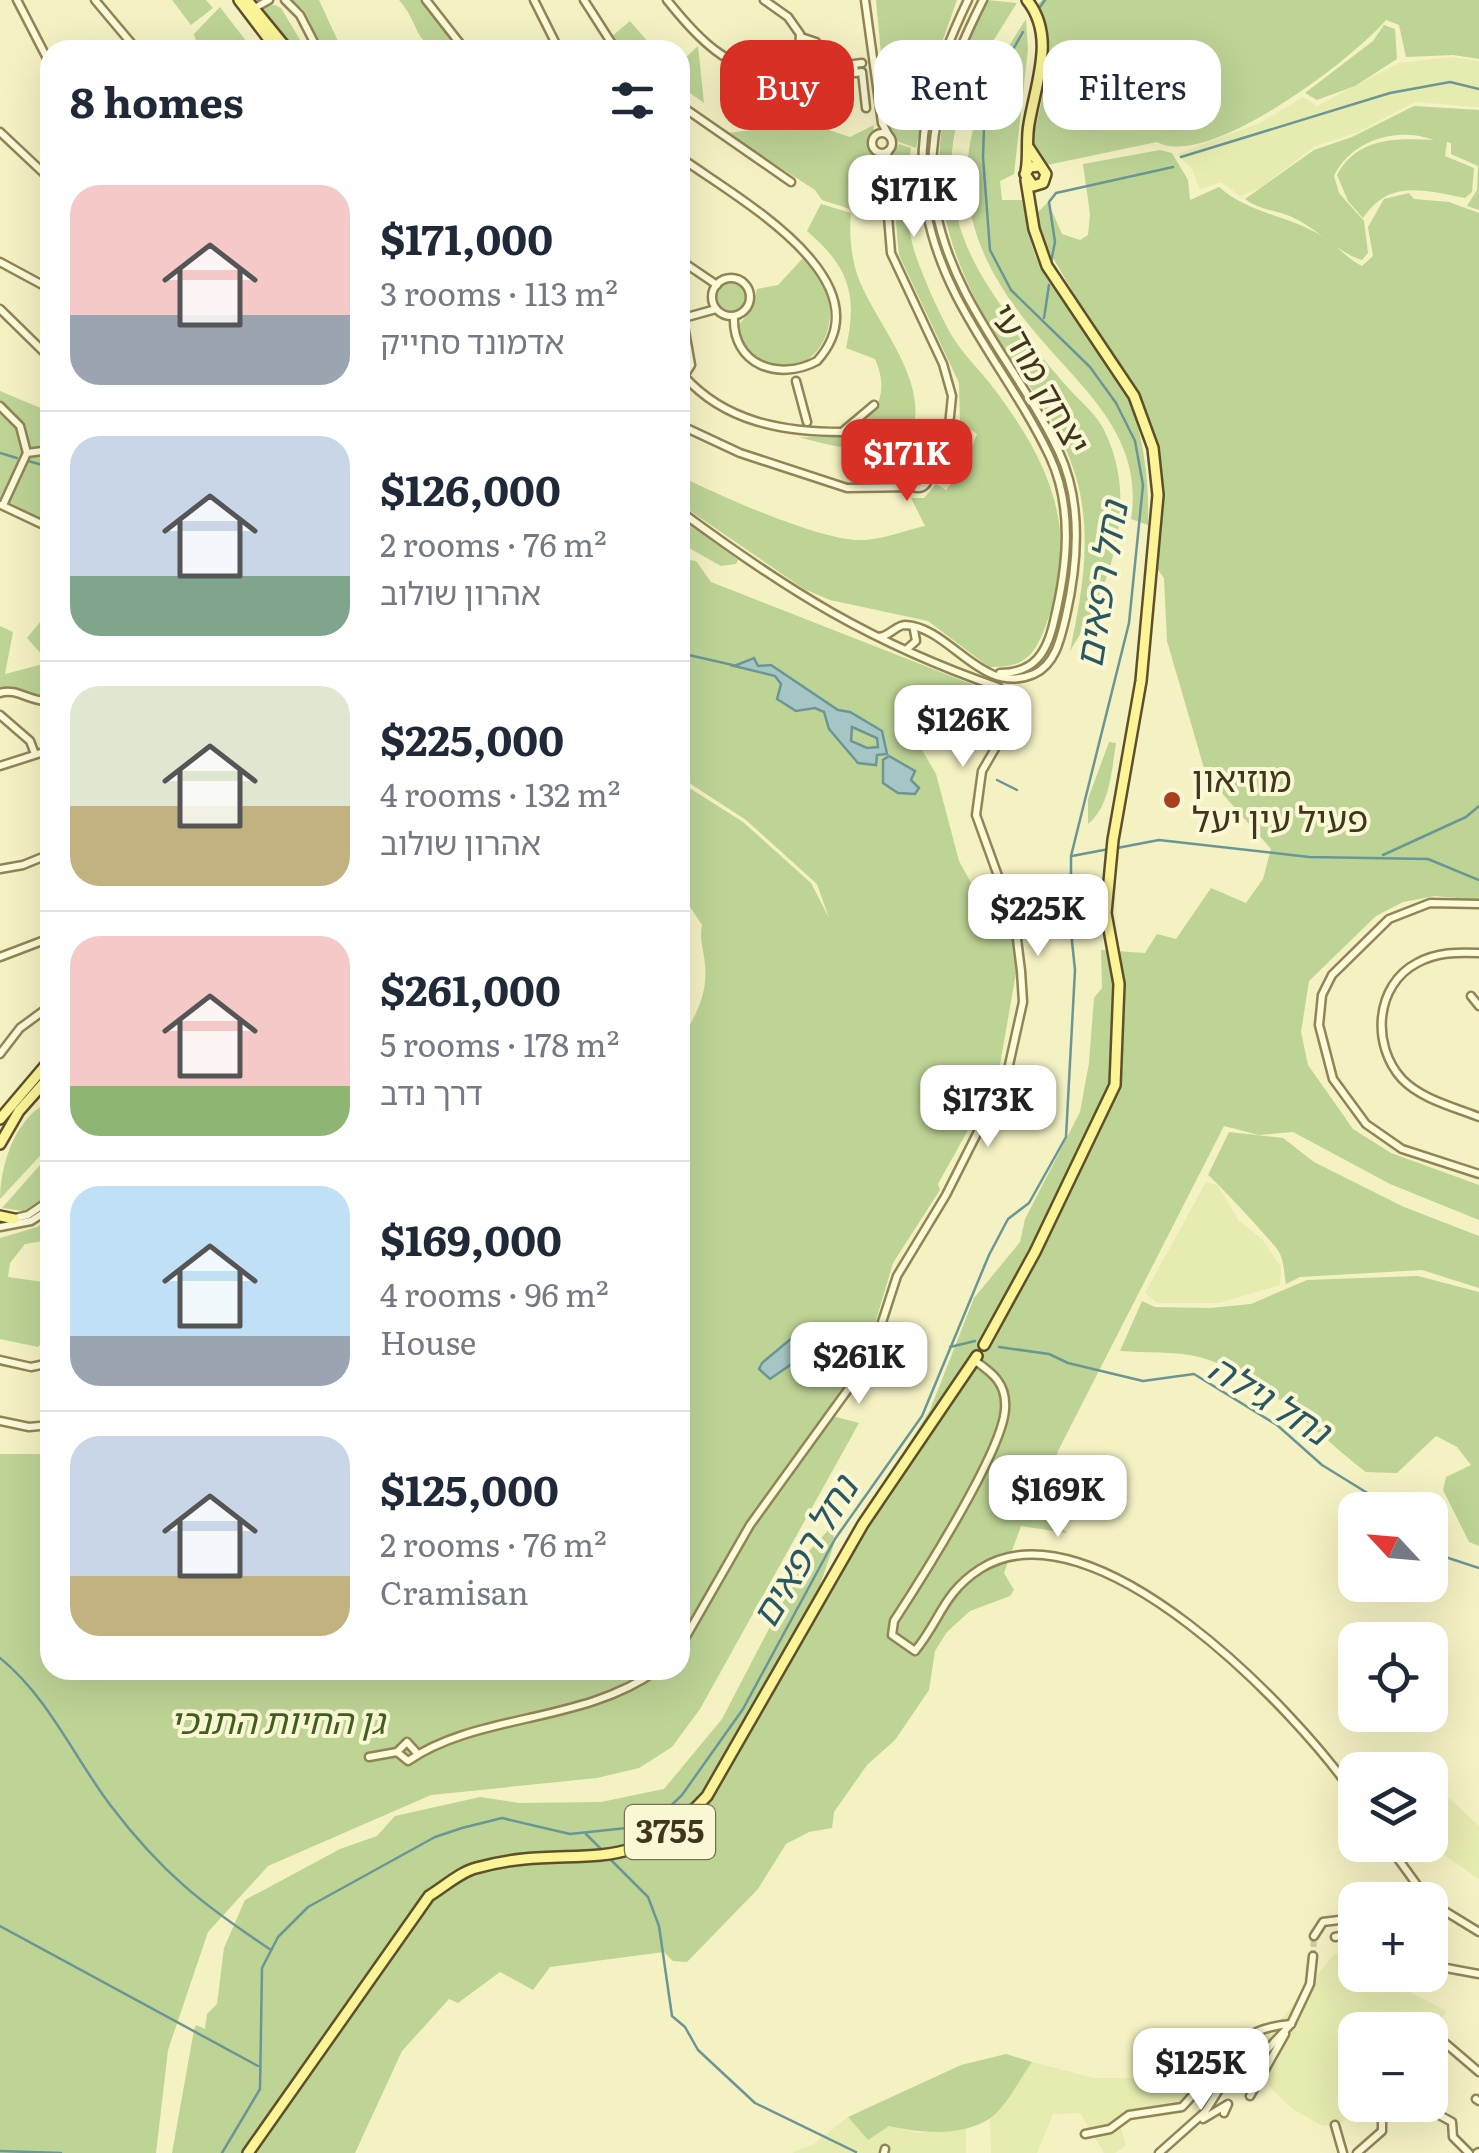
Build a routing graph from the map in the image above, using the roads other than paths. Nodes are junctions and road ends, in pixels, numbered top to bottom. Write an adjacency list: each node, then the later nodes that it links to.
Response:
1 (16, 0): 25 (street)
2 (95, 0): 17 (street)
3 (239, 0): 15 (main road)
4 (269, 0): 15 (street)
5 (286, 0): 20 (street)
6 (426, 0): 21 (street)
7 (534, 0): 22 (street)
8 (584, 0): 23 (street)
9 (667, 0): 16 (street)
10 (764, 0): 16 (street)
11 (968, 0): 80 (street, יצחק מודעי)
12 (983, 0): 80 (street, יצחק מודעי)
13 (1026, 0): 37 (main road)
14 (866, 2): 27 (street)
15 (251, 5): 18 (main road); 19 (main road)
16 (801, 38): 24 (street)
17 (129, 40)
18 (271, 40)
19 (280, 40)
20 (312, 40)
21 (457, 40)
22 (554, 40)
23 (610, 40)
24 (808, 40)
25 (40, 45)
26 (862, 62): 28 (street)
27 (874, 62)
28 (854, 64)
29 (854, 68): 30 (street)
30 (866, 108)
31 (690, 112): 45 (street)
32 (878, 130): 35 (street)
33 (886, 130): 36 (street)
34 (0, 132): 43 (street)
35 (876, 135): 36 (street); 38 (street)
36 (889, 136): 39 (street)
37 (1027, 137): 41 (main road); 44 (main road)
38 (876, 151): 39 (street); 42 (street)
39 (888, 151): 42 (street)
40 (690, 164): 54 (street)
41 (1039, 166): 44 (main road); 46 (main road)
42 (884, 167): 65 (street)
43 (40, 170)
44 (1026, 176): 46 (main road); 47 (main road)
45 (790, 182)
46 (1040, 186): 47 (main road)
47 (1032, 217): 107 (main road)
48 (2, 264): 50 (street)
49 (690, 267): 51 (street)
50 (40, 284)
51 (717, 285): 53 (street); 54 (street)
52 (0, 309): 56 (street)
53 (716, 309): 54 (street); 55 (street)
54 (734, 316)
55 (690, 317)
56 (40, 348)
57 (796, 381): 61 (street)
58 (690, 383): 59 (street)
59 (874, 405)
60 (0, 406): 64 (street)
61 (806, 422)
62 (690, 430): 69 (street)
63 (40, 451): 64 (street)
64 (27, 453): 71 (street)
65 (933, 464): 66 (street); 68 (street)
66 (920, 469): 67 (street); 68 (street)
67 (909, 476): 69 (street); 70 (street)
68 (928, 478): 70 (street)
69 (899, 486): 70 (street)
70 (914, 487)
71 (2, 505): 73 (street)
72 (690, 518): 75 (street)
73 (40, 523)
74 (913, 629): 76 (street); 77 (street); 79 (street)
75 (858, 630): 76 (street); 78 (street)
76 (894, 634): 78 (street)
77 (936, 637): 79 (street); 80 (street)
78 (894, 644): 79 (street)
79 (912, 644): 113 (street)
80 (984, 670)
81 (0, 693): 82 (street)
82 (40, 701)
83 (0, 715): 85 (street)
84 (40, 753): 85 (street)
85 (36, 754): 86 (street)
86 (0, 766)
87 (40, 858): 88 (street)
88 (0, 868)
89 (1479, 904): 102 (street)
90 (40, 942): 92 (street)
91 (1479, 952): 99 (street)
92 (0, 957)
93 (1471, 996): 94 (street)
94 (1479, 1006)
95 (40, 1013): 96 (street)
96 (0, 1054)
97 (40, 1070): 100 (main road)
98 (40, 1087): 101 (main road)
99 (1479, 1117)
100 (0, 1120)
101 (0, 1144)
102 (1479, 1174)
103 (40, 1205): 105 (street)
104 (40, 1215): 106 (street)
105 (14, 1218): 106 (main road)
106 (0, 1221)
107 (984, 1346)
108 (976, 1358): 118 (street); 138 (main road, 3755)
109 (0, 1360): 110 (street)
110 (40, 1366)
111 (0, 1421): 112 (street)
112 (40, 1426)
113 (690, 1629)
114 (641, 1680): 115 (street)
115 (416, 1749): 116 (street); 116 (street)
116 (396, 1752): 117 (street)
117 (369, 1757)
118 (1338, 1772)
119 (1448, 1913): 121 (street)
120 (1338, 1923): 122 (street)
121 (1479, 1932)
122 (1314, 1936)
123 (1338, 1937): 124 (street)
124 (1335, 1938)
125 (1314, 1956): 128 (street)
126 (1448, 1968): 127 (street)
127 (1479, 1974)
128 (1289, 2026): 131 (street); 135 (street); 137 (street)
129 (1448, 2046): 130 (street)
130 (1479, 2072)
131 (1250, 2096)
132 (1224, 2113): 135 (street)
133 (1448, 2120): 142 (street)
134 (1382, 2122): 141 (street)
135 (1192, 2125): 139 (street)
136 (1335, 2125): 140 (street)
137 (1085, 2134)
138 (248, 2153)
139 (1159, 2153)
140 (1343, 2153)
141 (1357, 2153)
142 (1469, 2153)

